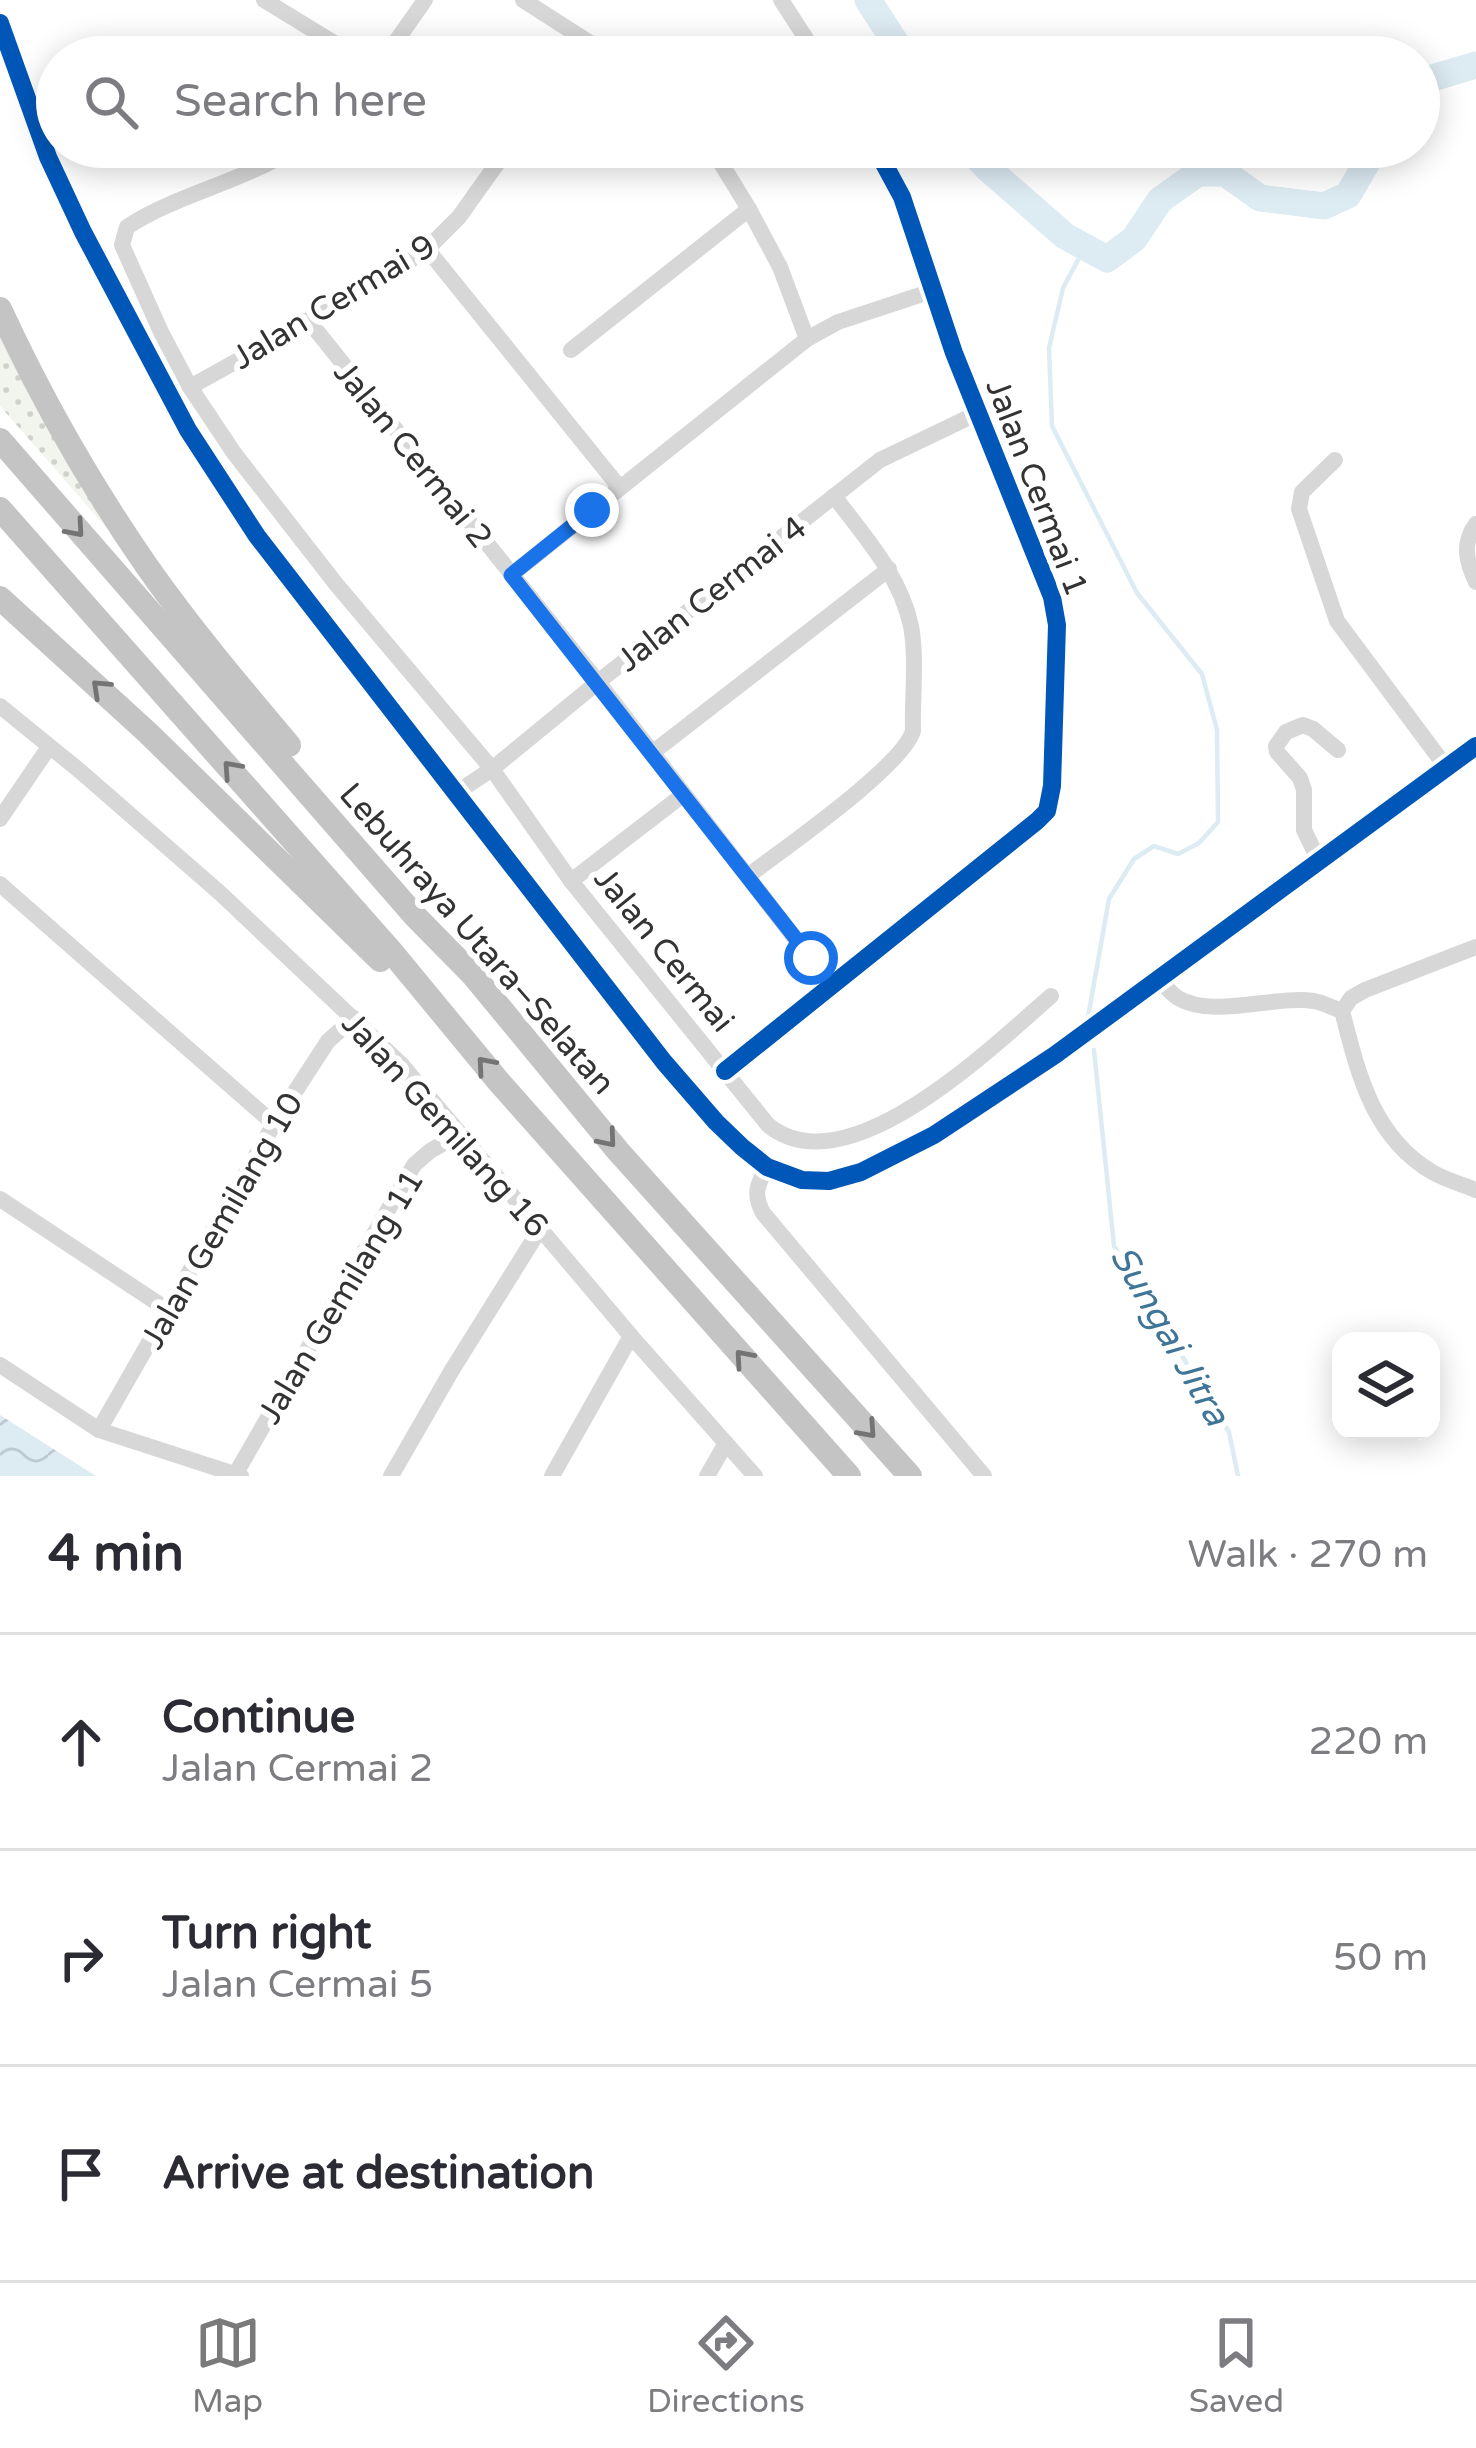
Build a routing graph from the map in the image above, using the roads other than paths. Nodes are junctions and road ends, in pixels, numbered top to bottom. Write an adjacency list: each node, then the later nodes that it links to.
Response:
1 (264, 0): 6 (street)
2 (424, 0): 7 (street)
3 (523, 0): 8 (street)
4 (781, 0): 9 (street)
5 (0, 23): 10 (street)
6 (323, 36)
7 (399, 36)
8 (577, 36)
9 (804, 36)
10 (36, 126)
11 (52, 168): 43 (street)
12 (257, 168): 23 (street, Jalan Cermai)
13 (494, 168): 17 (street, Jalan Cermai 9)
14 (724, 168): 16 (street)
15 (886, 168): 18 (street, Jalan Cermai 1)
16 (749, 208): 21 (street); 22 (street)
17 (427, 250): 20 (street, Jalan Cermai 9); 27 (street)
18 (932, 291): 21 (street); 24 (street, Jalan Cermai 1)
19 (0, 309): 51 (highway)
20 (308, 320): 23 (street, Jalan Cermai 9); 32 (street, Jalan Cermai 2)
21 (807, 339): 27 (street)
22 (571, 350)
23 (190, 387): 42 (street, Jalan Cermai)
24 (978, 413): 28 (street, Jalan Cermai 4); 53 (street, Jalan Cermai 1)
25 (0, 440): 51 (highway, Lebuhraya Utara–Selatan, one-way to 51)
26 (1335, 460): 41 (street)
27 (620, 488): 32 (street)
28 (834, 496): 31 (street); 35 (street, Jalan Cermai 4)
29 (0, 509): 55 (highway, one-way to 29)
30 (1476, 524): 33 (street)
31 (889, 569): 40 (street); 47 (street)
32 (511, 575): 35 (street, Jalan Cermai 2)
33 (1476, 582)
34 (0, 598): 55 (highway, one-way to 34)
35 (598, 682): 40 (street, Jalan Cermai 2); 42 (street, Jalan Cermai 4)
36 (0, 706): 38 (street, Jalan Gemilang 16)
37 (1476, 746): 41 (street)
38 (49, 747): 45 (street); 57 (street, Jalan Gemilang 16)
39 (1338, 750): 46 (street)
40 (652, 753): 44 (street, Jalan Cermai 2)
41 (1447, 767): 46 (street)
42 (492, 769): 43 (street, Jalan Cermai 4); 48 (street, Jalan Cermai)
43 (456, 793): 61 (street)
44 (684, 794): 47 (street, Jalan Cermai 2); 48 (street)
45 (0, 819)
46 (1319, 861): 52 (street)
47 (748, 876): 53 (street, Jalan Cermai 2)
48 (571, 881): 58 (street, Jalan Cermai)
49 (0, 884): 59 (street)
50 (1476, 947): 56 (street)
51 (473, 975): 76 (highway, Lebuhraya Utara–Selatan, one-way to 76)
52 (1158, 977): 56 (street); 61 (street)
53 (831, 985): 58 (street, Jalan Cermai 1)
54 (1051, 996): 58 (street, Jalan Cermai)
55 (428, 1000): 75 (highway, one-way to 55)
56 (1342, 1011): 62 (street)
57 (354, 1018): 59 (street, Jalan Gemilang 10); 60 (street, Jalan Gemilang 16)
58 (725, 1071)
59 (274, 1124): 65 (street, Jalan Gemilang 10)
60 (458, 1135): 64 (street, Jalan Gemilang 16); 70 (street, Jalan Gemilang 11)
61 (767, 1167): 77 (street)
62 (1476, 1190)
63 (0, 1199): 65 (street)
64 (540, 1229): 66 (street, Jalan Gemilang 16); 71 (street)
65 (168, 1310): 68 (street, Jalan Gemilang 10)
66 (631, 1336): 69 (street, Jalan Gemilang 16); 72 (street)
67 (0, 1365): 68 (street)
68 (99, 1430): 70 (street)
69 (726, 1443): 73 (street); 74 (street, Jalan Gemilang 16)
70 (238, 1474)
71 (392, 1476)
72 (552, 1476)
73 (707, 1476)
74 (755, 1476)
75 (849, 1476)
76 (910, 1476)
77 (984, 1476)

